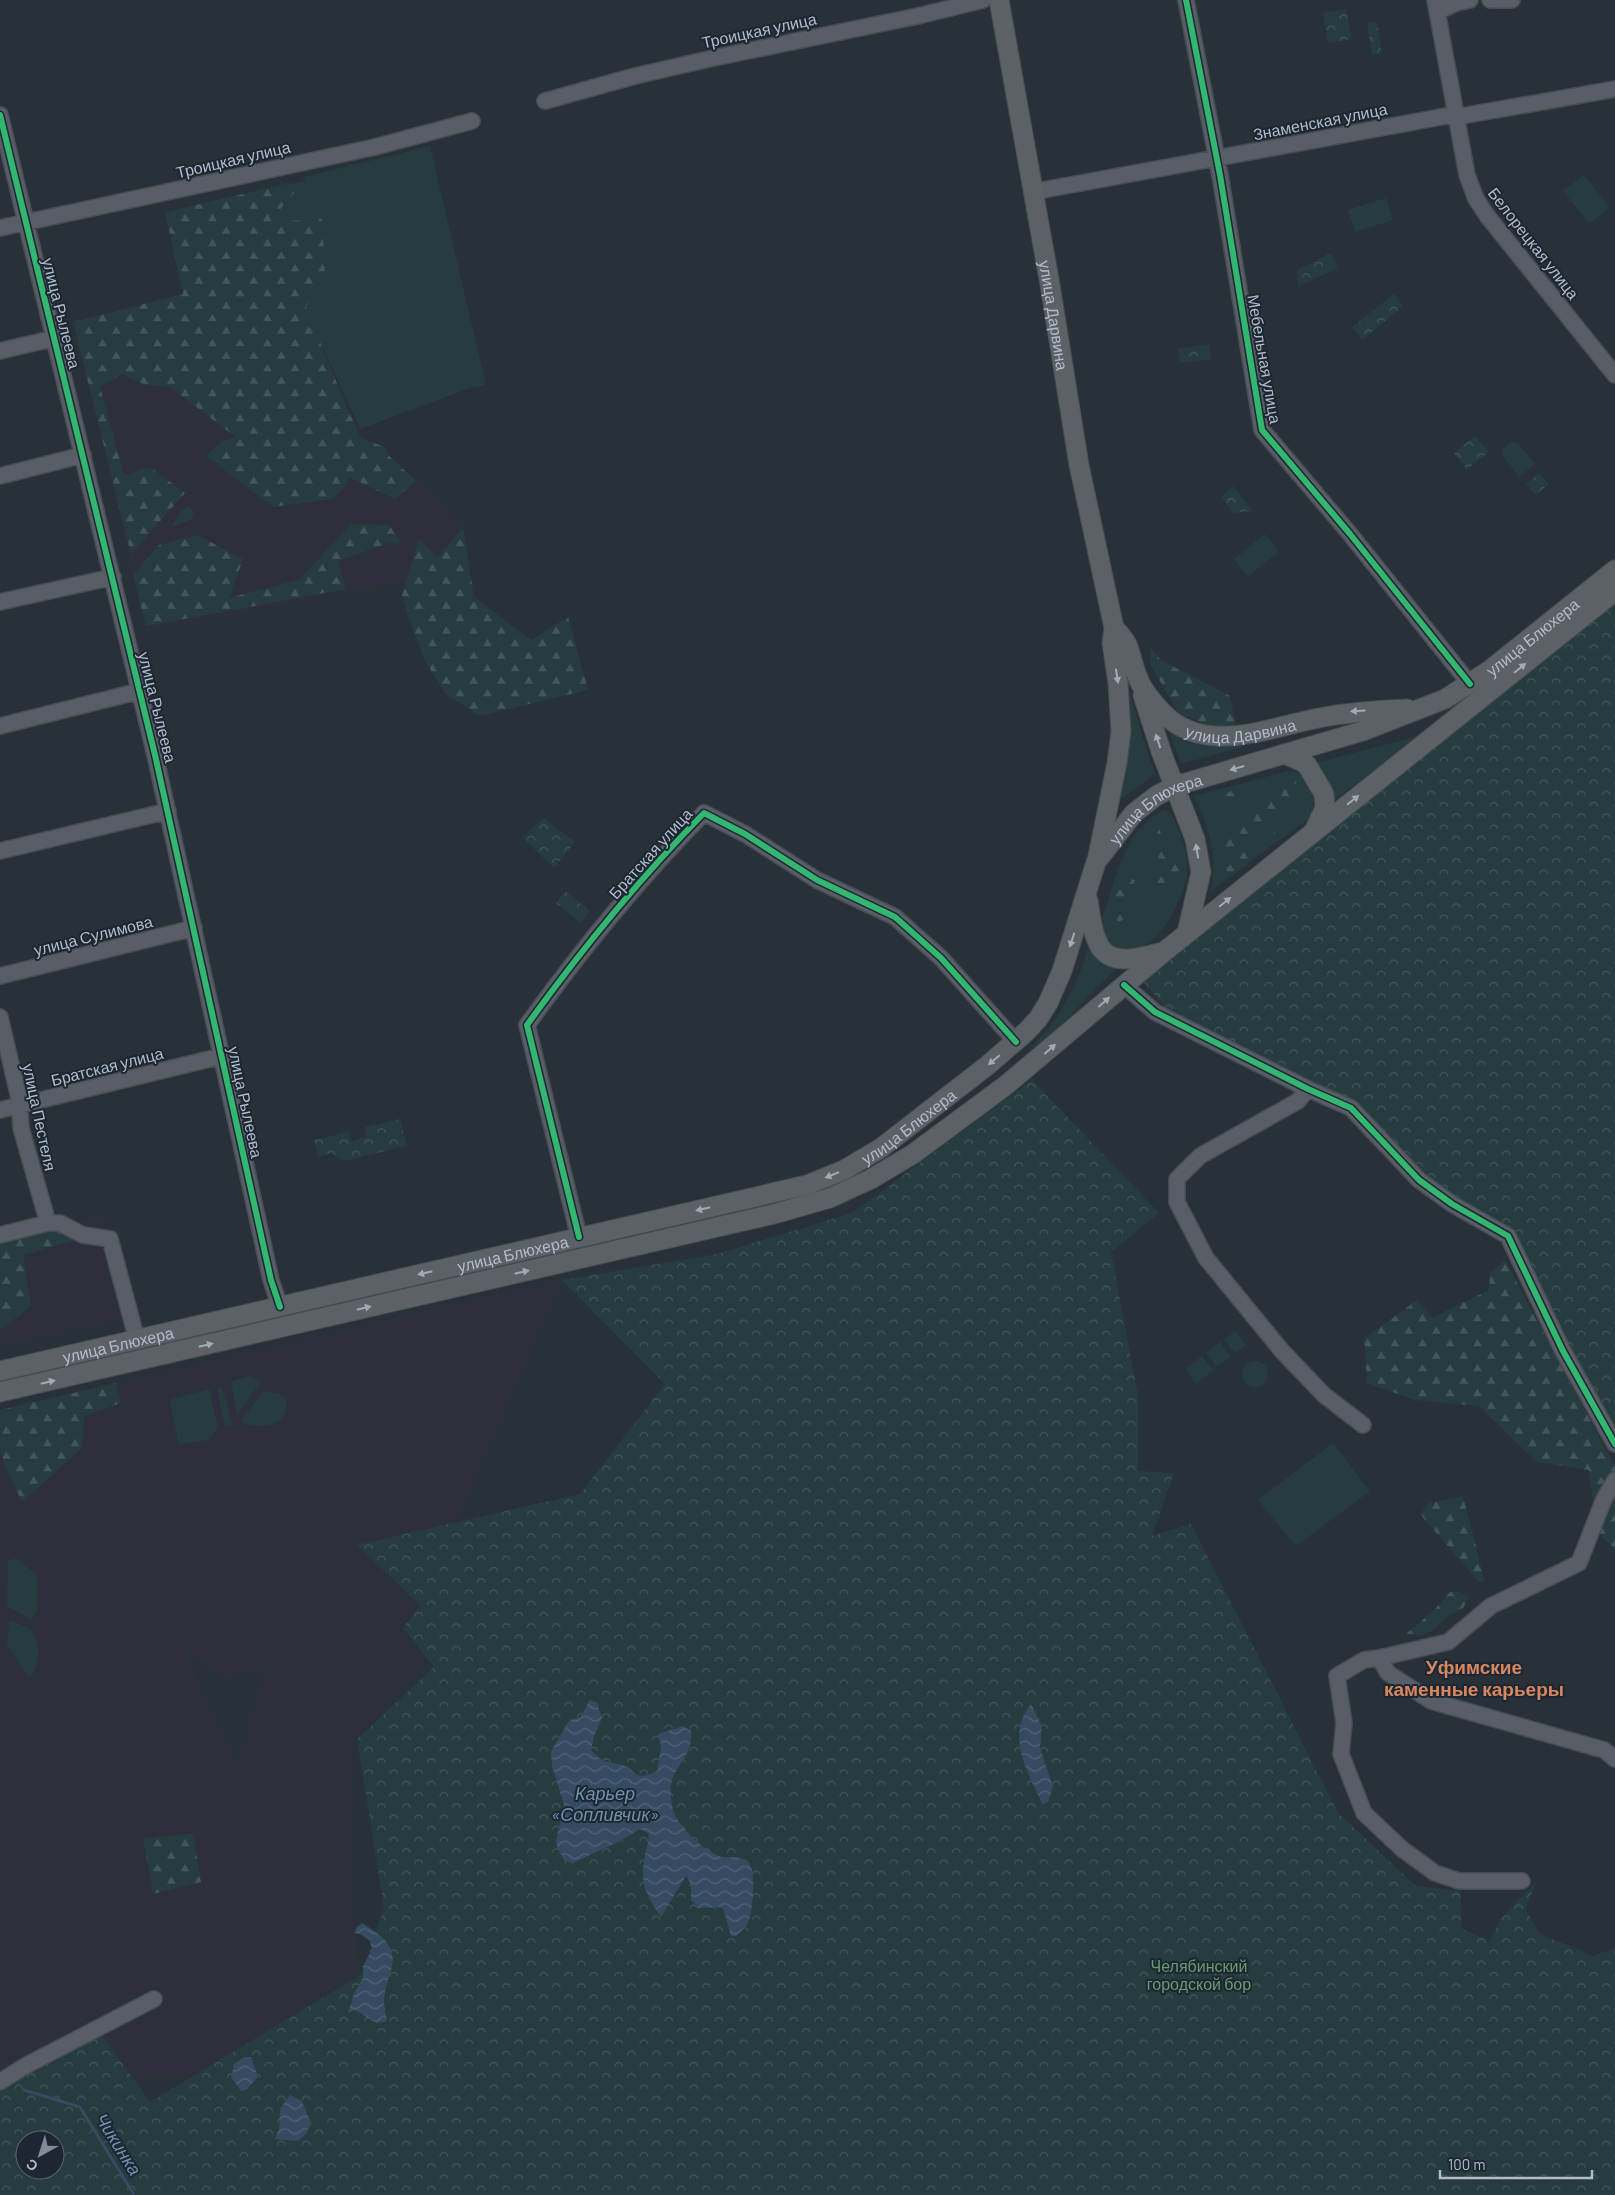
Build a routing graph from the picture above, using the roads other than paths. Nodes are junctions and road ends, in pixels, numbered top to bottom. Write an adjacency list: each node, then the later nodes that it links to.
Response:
1 (982, 0): 9 (street, Троицкая улица)
2 (999, 0): 14 (main road, улица Дарвина)
3 (1186, 0): 13 (street, Мебельная улица)
4 (1470, 0): 7 (street)
5 (1490, 0): 6 (street)
6 (1512, 0)
7 (1436, 6): 11 (street, Белорецкая улица)
8 (1615, 89): 11 (street, Знаменская улица)
9 (545, 101)
10 (0, 114): 15 (street, улица Рылеева)
11 (1456, 117): 13 (street, Знаменская улица); 19 (street, Белорецкая улица)
12 (472, 121): 15 (street, Троицкая улица)
13 (1216, 158): 14 (street, Знаменская улица); 28 (street, Мебельная улица)
14 (1032, 192): 26 (main road, улица Дарвина)
15 (26, 221): 16 (street, Троицкая улица); 17 (street, улица Рылеева)
16 (0, 228)
17 (55, 338): 18 (street); 20 (street, улица Рылеева)
18 (0, 351)
19 (1615, 375)
20 (83, 456): 21 (street); 23 (street, улица Рылеева)
21 (0, 476)
22 (1615, 570): 28 (main road, улица Блюхера)
23 (113, 577): 25 (street); 29 (street, улица Рылеева)
24 (1615, 590): 35 (main road, улица Блюхера, one-way to 24)
25 (0, 602)
26 (1114, 628): 27 (main road, улица Дарвина); 37 (main road, улица Дарвина, one-way to 37)
27 (1138, 680): 30 (main road, улица Дарвина, one-way to 27); 33 (main road, one-way to 27)
28 (1470, 684): 30 (main road, улица Блюхера)
29 (140, 691): 31 (street); 34 (street, улица Рылеева)
30 (1424, 708): 32 (main road, улица Блюхера)
31 (0, 726)
32 (1284, 754): 33 (main road, улица Блюхера, one-way to 33); 35 (main road)
33 (1175, 786): 37 (main road, улица Блюхера); 40 (main road, one-way to 33)
34 (168, 811): 36 (street); 39 (street, улица Рылеева)
35 (1315, 830): 40 (main road, улица Блюхера, one-way to 35)
36 (0, 851)
37 (1096, 862): 38 (main road, улица Блюхера)
38 (1087, 894): 41 (main road); 45 (main road, улица Блюхера, one-way to 45)
39 (194, 928): 42 (street, улица Сулимова); 46 (street, улица Рылеева)
40 (1187, 933): 41 (main road, улица Блюхера)
41 (1164, 951): 43 (main road, улица Блюхера)
42 (0, 976)
43 (1124, 985): 47 (street); 54 (main road, улица Блюхера, one-way to 43)
44 (0, 1017): 48 (street, улица Пестеля)
45 (1016, 1042): 52 (main road, улица Блюхера, one-way to 52); 52 (street, Братская улица)
46 (222, 1056): 48 (street, Братская улица); 53 (street, улица Рылеева)
47 (1308, 1089): 58 (street); 59 (street)
48 (19, 1106): 49 (street, Братская улица); 50 (street, улица Пестеля)
49 (0, 1110)
50 (48, 1223): 51 (street); 55 (street)
51 (0, 1235)
52 (579, 1236): 53 (main road, улица Блюхера, one-way to 53)
53 (280, 1307): 54 (main road); 55 (main road, улица Блюхера)
54 (284, 1328): 57 (main road, улица Блюхера, one-way to 54)
55 (137, 1340): 56 (main road, улица Блюхера)
56 (0, 1371)
57 (0, 1392)
58 (1363, 1425)
59 (1615, 1444)
60 (1615, 1480): 61 (street)
61 (1379, 1658): 62 (street); 63 (street)
62 (1615, 1759)
63 (1522, 1881)
64 (154, 1999): 65 (street)
65 (0, 2082)

